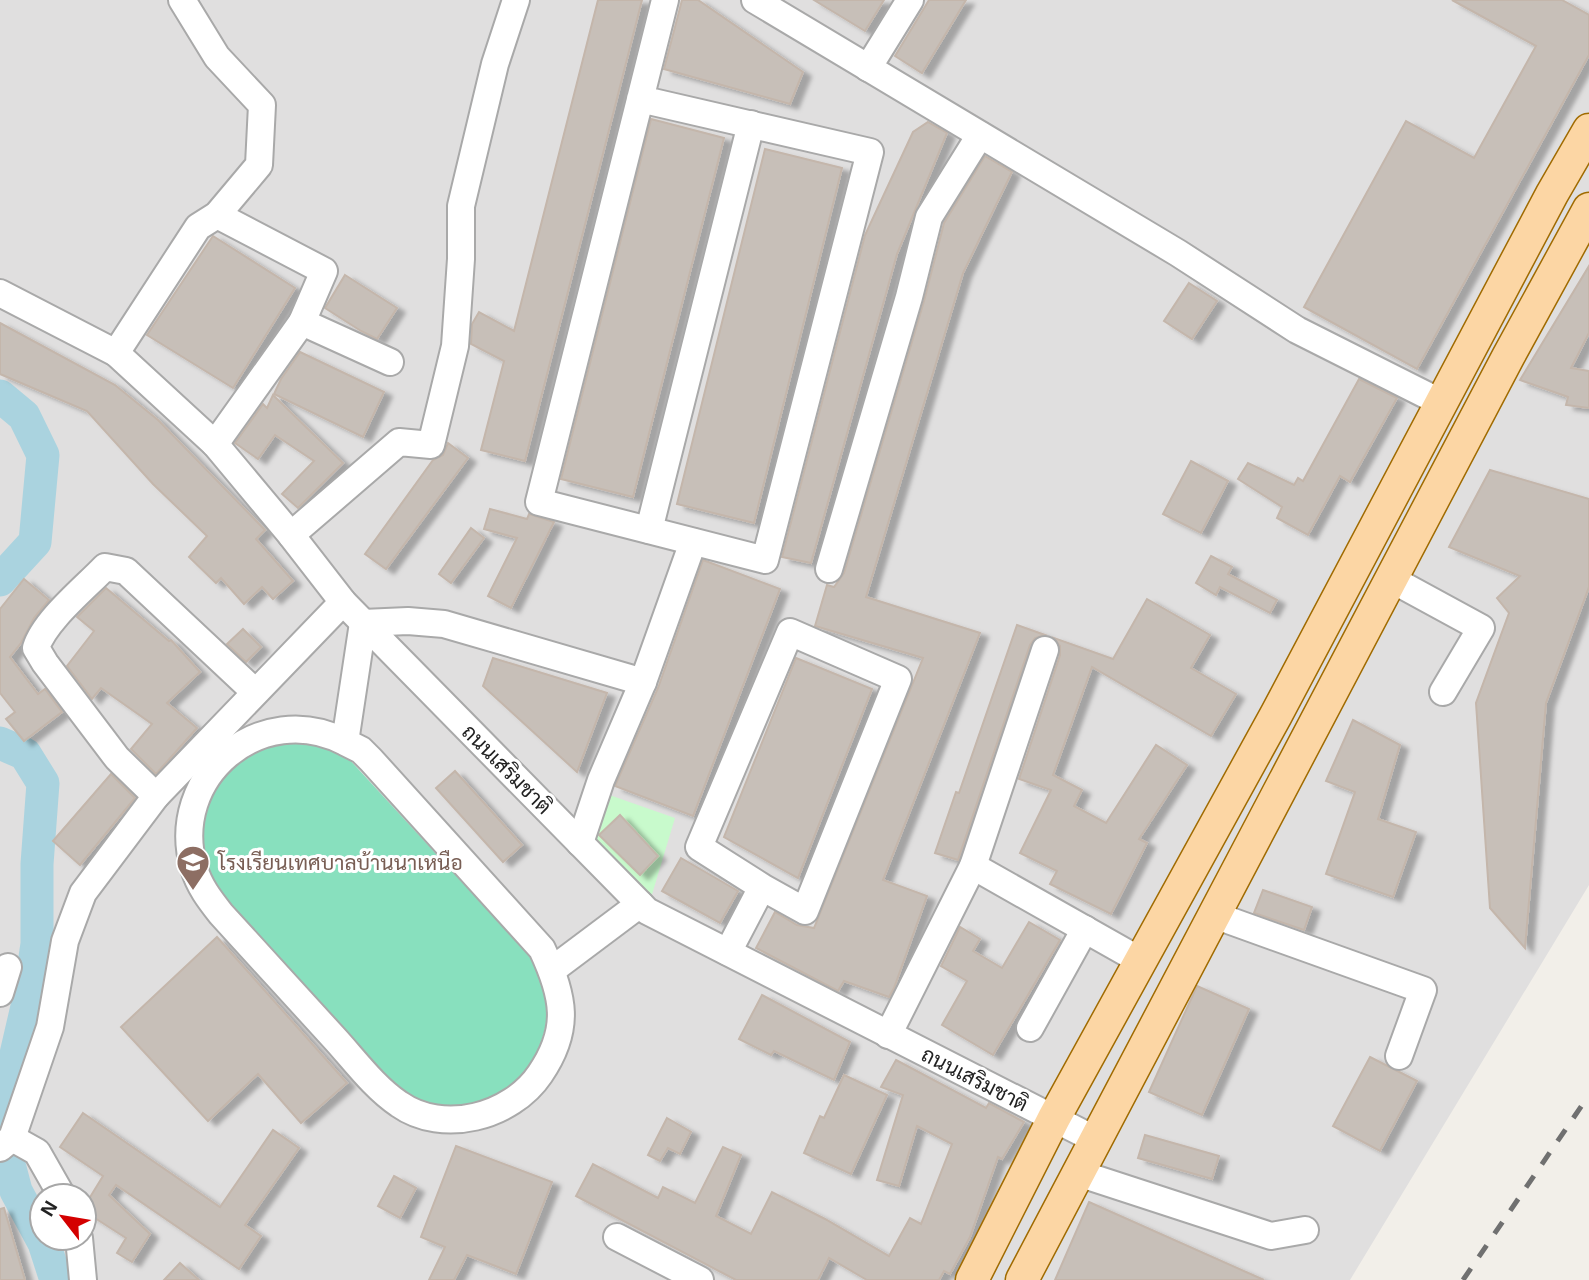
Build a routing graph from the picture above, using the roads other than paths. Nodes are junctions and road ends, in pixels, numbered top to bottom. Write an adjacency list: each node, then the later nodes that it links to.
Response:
1 (182, 0): 12 (street)
2 (516, 0): 20 (street)
3 (665, 0): 7 (street)
4 (909, 0): 6 (street)
5 (767, 3): 6 (street)
6 (867, 68): 10 (street)
7 (640, 99): 8 (street); 19 (street)
8 (751, 124): 19 (street); 21 (street)
9 (1589, 130): 17 (main road)
10 (980, 135): 17 (street); 22 (street)
11 (1589, 209): 23 (main road)
12 (217, 215): 14 (street); 15 (street)
13 (0, 293): 15 (street, ถนนเสริมชาติ)
14 (302, 322): 16 (street); 18 (street)
15 (116, 353): 18 (street, ถนนเสริมชาติ)
16 (390, 362)
17 (1442, 403): 39 (main road)
18 (215, 444): 20 (street, ถนนเสริมชาติ)
19 (649, 530): 21 (street)
20 (292, 535): 24 (street, ถนนเสริมชาติ)
21 (693, 542): 27 (street)
22 (829, 569)
23 (1391, 579): 29 (street); 36 (main road)
24 (343, 602): 25 (street, ถนนเสริมชาติ); 28 (street)
25 (363, 624): 27 (street); 30 (street); 32 (street, ถนนเสริมชาติ)
26 (1045, 650): 33 (street)
27 (643, 682): 32 (street)
28 (255, 692): 31 (street); 31 (street)
29 (1443, 692)
30 (345, 742): 41 (street); 41 (street)
31 (156, 796): 48 (street)
32 (580, 843): 35 (street, ถนนเสริมชาติ)
33 (973, 866): 37 (street); 44 (street)
34 (762, 887): 34 (street); 38 (street)
35 (640, 904): 38 (street, ถนนเสริมชาติ); 41 (street)
36 (1214, 915): 45 (street); 47 (main road)
37 (1085, 929): 39 (street); 43 (street)
38 (728, 952): 44 (street, ถนนเสริมชาติ)
39 (1141, 961): 46 (main road)
40 (8, 967): 42 (street)
41 (552, 970)
42 (0, 993)
43 (1030, 1028)
44 (888, 1035): 46 (street, ถนนเสริมชาติ)
45 (1399, 1056)
46 (1054, 1118): 47 (street, ถนนเสริมชาติ); 56 (main road)
47 (1096, 1140): 49 (main road)
48 (8, 1142): 50 (street)
49 (1078, 1173): 51 (street); 57 (main road)
50 (54, 1182)
51 (1306, 1230)
52 (617, 1237): 55 (street)
53 (80, 1252): 54 (street)
54 (82, 1280)
55 (701, 1280)
56 (972, 1280)
57 (1022, 1280)

